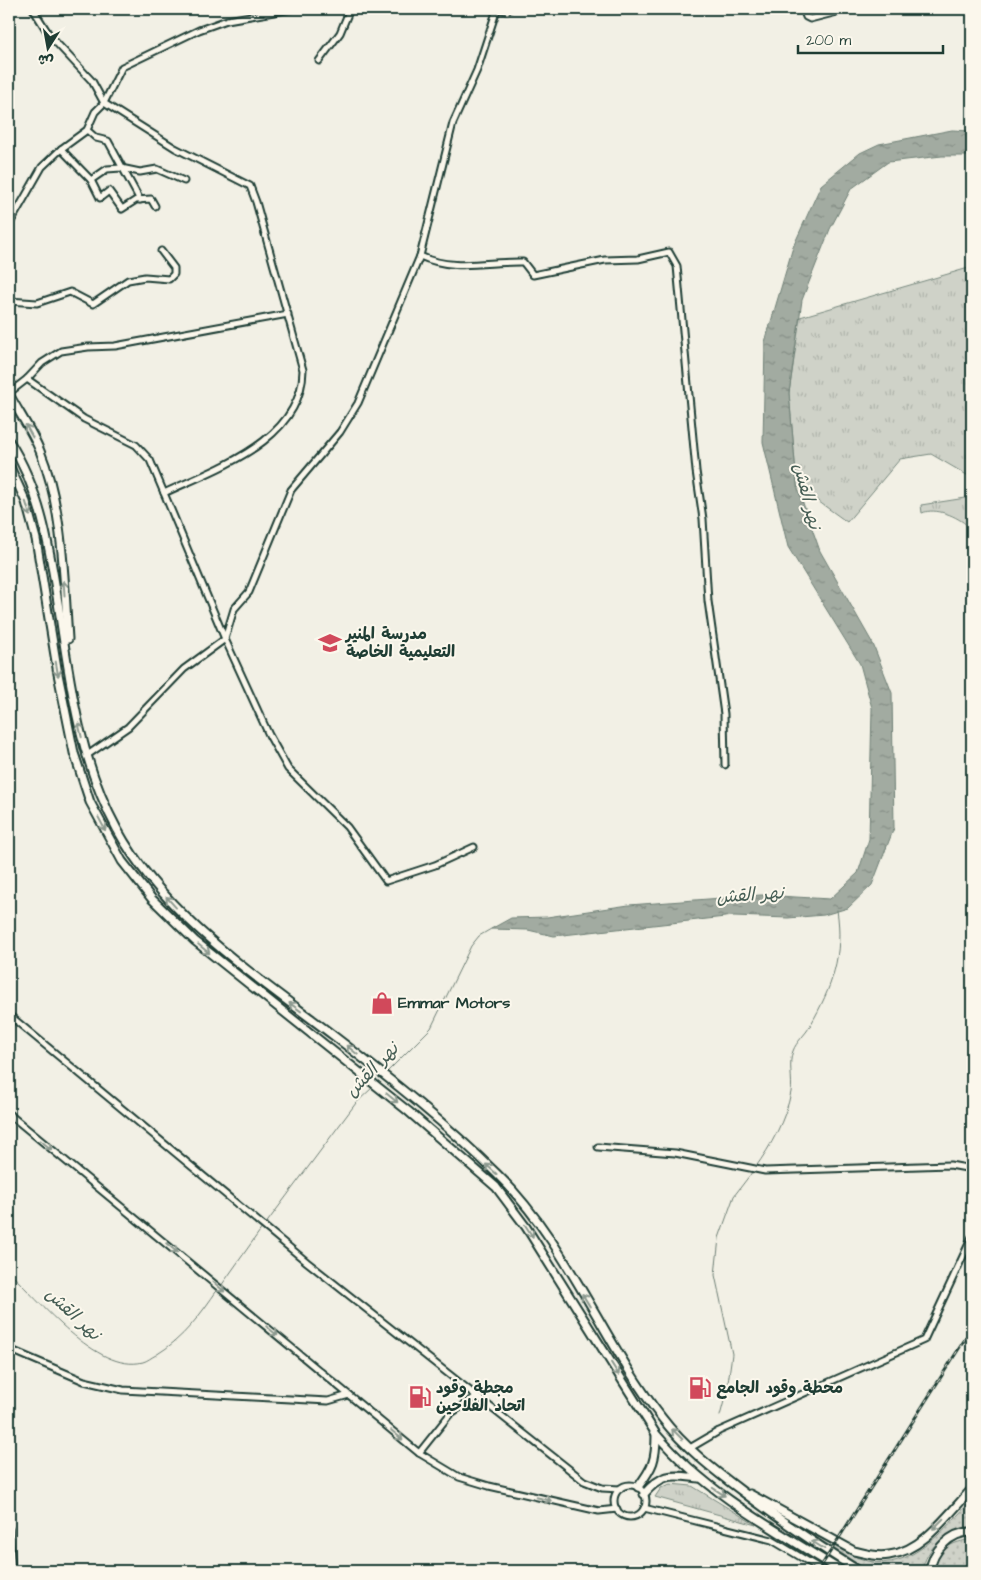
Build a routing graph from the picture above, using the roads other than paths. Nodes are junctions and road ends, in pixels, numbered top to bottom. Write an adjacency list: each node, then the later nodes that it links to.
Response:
1 (32, 9): 9 (street)
2 (292, 9): 9 (street)
3 (350, 9): 8 (street)
4 (497, 9): 5 (street); 19 (street)
5 (509, 9)
6 (803, 9): 7 (street)
7 (849, 9)
8 (319, 62)
9 (104, 103): 10 (street); 21 (street)
10 (87, 130): 11 (street); 12 (street)
11 (61, 149): 13 (street); 17 (street)
12 (121, 168): 13 (street); 14 (street); 15 (street)
13 (91, 180): 15 (street)
14 (184, 181)
15 (140, 200): 16 (street)
16 (155, 206)
17 (9, 225)
18 (161, 251): 20 (street)
19 (420, 256): 27 (street); 30 (street)
20 (9, 301)
21 (288, 314): 22 (street); 26 (street)
22 (27, 379): 23 (street); 26 (street)
23 (9, 394): 28 (highway, one-way to 23)
24 (9, 441): 28 (highway)
25 (9, 465): 40 (highway, one-way to 40)
26 (164, 493): 27 (street)
27 (225, 639): 29 (street); 31 (street)
28 (71, 690): 29 (highway, one-way to 28)
29 (86, 756): 41 (highway, one-way to 29)
30 (725, 765)
31 (474, 847)
32 (9, 1015): 39 (street)
33 (9, 1114): 38 (street, one-way to 38)
34 (598, 1147): 35 (street)
35 (972, 1169)
36 (972, 1237): 41 (street)
37 (9, 1349): 38 (street)
38 (349, 1395): 42 (street, one-way to 42)
39 (477, 1396): 42 (street); 46 (street)
40 (656, 1434): 43 (highway); 44 (highway)
41 (690, 1448): 45 (highway)
42 (419, 1452): 50 (street, one-way to 50)
43 (700, 1478): 48 (highway); 55 (highway, one-way to 55)
44 (638, 1487): 46 (street); 48 (street)
45 (738, 1488): 47 (highway, one-way to 45); 56 (highway, one-way to 45)
46 (620, 1489): 50 (street)
47 (972, 1489)
48 (644, 1494): 49 (street)
49 (644, 1508): 50 (street); 54 (street)
50 (617, 1510)
51 (9, 1529): 53 (street)
52 (972, 1532): 57 (highway)
53 (12, 1571)
54 (824, 1571)
55 (842, 1571)
56 (859, 1571)
57 (930, 1571)

